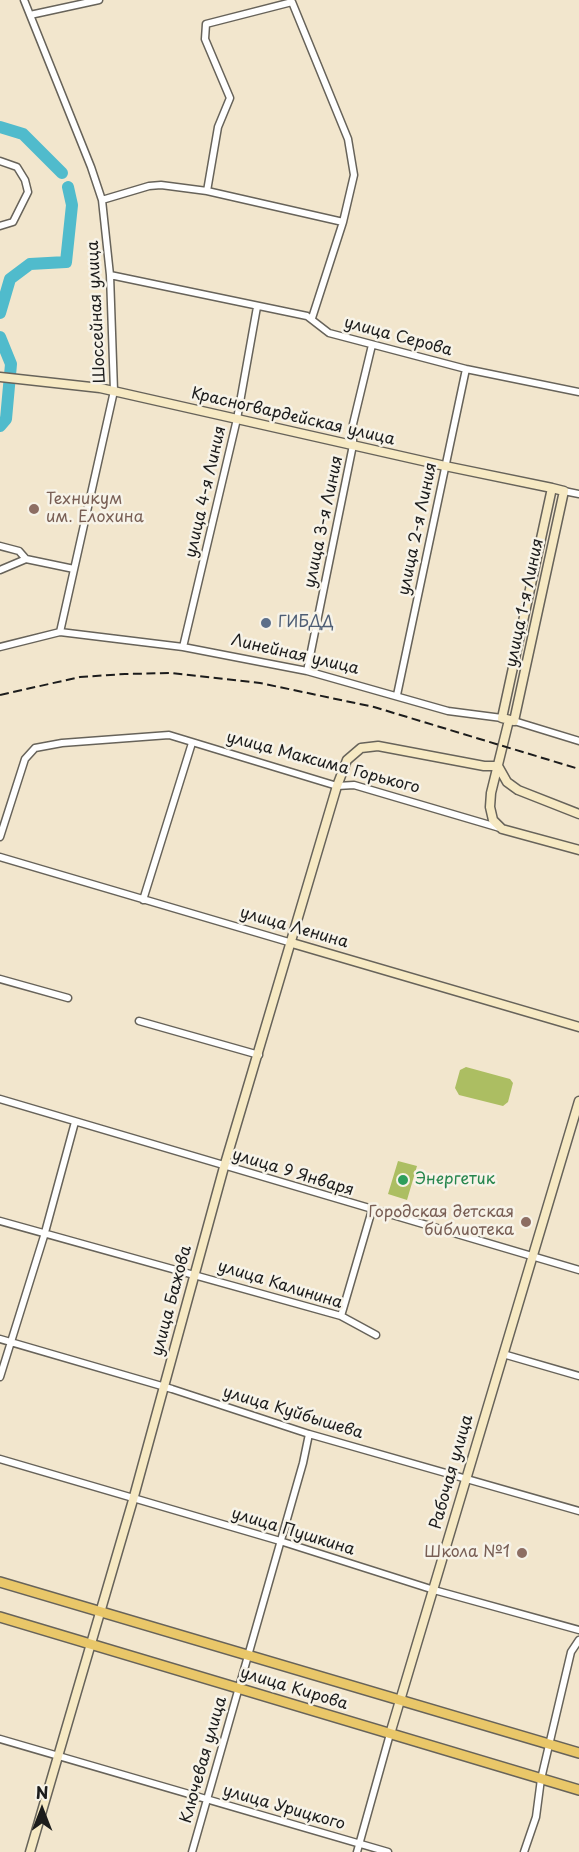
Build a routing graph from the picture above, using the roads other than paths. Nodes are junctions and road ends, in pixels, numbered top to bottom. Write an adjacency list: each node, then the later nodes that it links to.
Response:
1 (24, 0): 3 (street, Шоссейная улица)
2 (99, 0): 3 (street)
3 (30, 15): 6 (street, Шоссейная улица)
4 (0, 161): 8 (street)
5 (207, 191): 6 (street); 7 (street); 7 (street)
6 (102, 200): 9 (street, Шоссейная улица)
7 (343, 222): 11 (street)
8 (0, 226)
9 (110, 275): 10 (street, улица Серова); 15 (street, Шоссейная улица)
10 (257, 307): 11 (street, улица Серова); 17 (street, улица 4-я Линия)
11 (312, 318): 12 (street, улица Серова)
12 (372, 345): 13 (street, улица Серова); 18 (street, улица 3-я Линия)
13 (466, 369): 16 (street, улица Серова); 19 (street, улица 2-я Линия)
14 (1, 377): 15 (main road, Красногвардейская улица)
15 (114, 391): 17 (main road, Красногвардейская улица); 25 (street, Шоссейная улица)
16 (579, 392)
17 (237, 419): 18 (main road, Красногвардейская улица); 28 (street, улица 4-я Линия)
18 (353, 446): 19 (main road, Красногвардейская улица); 30 (street, улица 3-я Линия)
19 (445, 466): 20 (main road, Красногвардейская улица); 31 (street, улица 2-я Линия)
20 (552, 488): 21 (main road, Красногвардейская улица); 32 (main road, улица 1-я Линия)
21 (564, 491): 22 (street, Красногвардейская улица); 32 (main road, улица 1-я Линия)
22 (579, 494)
23 (0, 546): 24 (street)
24 (26, 559): 25 (street); 26 (street)
25 (74, 569): 27 (street, Шоссейная улица)
26 (0, 570)
27 (60, 632): 28 (street, Линейная улица); 29 (street, Линейная улица)
28 (183, 646): 30 (street, Линейная улица)
29 (0, 647)
30 (307, 671): 31 (street, Линейная улица)
31 (397, 695): 32 (street, Линейная улица)
32 (508, 719): 33 (street, Линейная улица); 36 (main road, улица 1-я Линия)
33 (579, 741)
34 (192, 742): 37 (street, улица Максима Горького); 40 (street, улица Максима Горького); 43 (street)
35 (347, 760): 36 (main road, улица Максима Горького); 37 (main road, улица Бажова)
36 (498, 766): 38 (main road); 39 (main road, улица 1-я Линия)
37 (337, 786): 39 (street, улица Максима Горького); 44 (main road, улица Бажова)
38 (579, 814)
39 (502, 829): 41 (main road, улица Максима Горького)
40 (0, 837)
41 (579, 850)
42 (0, 858): 43 (street, улица Ленина)
43 (142, 900): 44 (street, улица Ленина)
44 (292, 943): 48 (main road, улица Ленина); 49 (main road, улица Бажова)
45 (0, 979): 46 (street)
46 (68, 998)
47 (139, 1021): 49 (street)
48 (579, 1027)
49 (259, 1055): 53 (main road, улица Бажова)
50 (0, 1099): 52 (street, улица 9 Января)
51 (579, 1101): 57 (main road, Рабочая улица)
52 (75, 1122): 53 (street, улица 9 Января); 56 (street)
53 (224, 1167): 54 (street, улица 9 Января); 59 (main road, улица Бажова)
54 (372, 1210): 57 (street, улица 9 Января); 60 (street)
55 (0, 1221): 56 (street, улица Калинина)
56 (44, 1236): 59 (street, улица Калинина); 63 (street)
57 (532, 1257): 58 (street, улица 9 Января); 64 (main road, Рабочая улица)
58 (579, 1270)
59 (194, 1274): 60 (street, улица Калинина); 67 (main road, улица Бажова)
60 (341, 1316): 61 (street, улица Калинина)
61 (376, 1335)
62 (0, 1339): 63 (street, улица Куйбышева)
63 (10, 1341): 66 (street); 67 (street, улица Куйбышева)
64 (503, 1354): 65 (street); 70 (main road, Рабочая улица)
65 (579, 1376)
66 (0, 1377)
67 (165, 1387): 68 (street, улица Куйбышева); 71 (main road, улица Бажова)
68 (309, 1434): 70 (street, улица Куйбышева); 73 (street, Ключевая улица)
69 (0, 1459): 71 (street, улица Пушкина)
70 (466, 1478): 72 (street, улица Куйбышева); 75 (main road, Рабочая улица)
71 (133, 1500): 73 (street, улица Пушкина); 76 (main road, улица Бажова)
72 (579, 1511)
73 (280, 1541): 75 (street, улица Пушкина); 81 (street, Ключевая улица)
74 (0, 1582): 76 (main road, улица Кирова)
75 (434, 1590): 78 (street, улица Пушкина); 83 (main road, Рабочая улица)
76 (100, 1611): 80 (main road, улица Бажова); 81 (main road, улица Кирова)
77 (0, 1617): 80 (main road, улица Кирова)
78 (579, 1630)
79 (579, 1640): 86 (street)
80 (91, 1644): 82 (main road, улица Кирова); 88 (main road, улица Бажова)
81 (249, 1655): 82 (street, Ключевая улица); 83 (main road, улица Кирова)
82 (240, 1689): 84 (main road, улица Кирова); 91 (street, Ключевая улица)
83 (400, 1700): 84 (main road, Рабочая улица); 86 (main road, улица Кирова)
84 (390, 1734): 89 (main road, улица Кирова); 92 (street, Рабочая улица)
85 (0, 1739): 88 (street, улица Урицкого)
86 (550, 1745): 87 (main road, улица Кирова); 89 (street)
87 (579, 1753)
88 (58, 1756): 91 (street, улица Урицкого); 93 (main road, улица Бажова)
89 (541, 1779): 90 (main road, улица Кирова); 97 (street)
90 (579, 1790)
91 (206, 1800): 92 (street, улица Урицкого); 94 (street, Ключевая улица)
92 (360, 1844): 95 (street, Рабочая улица); 96 (street, улица Урицкого)
93 (30, 1852)
94 (192, 1852)
95 (357, 1852)
96 (388, 1852)
97 (524, 1852)

